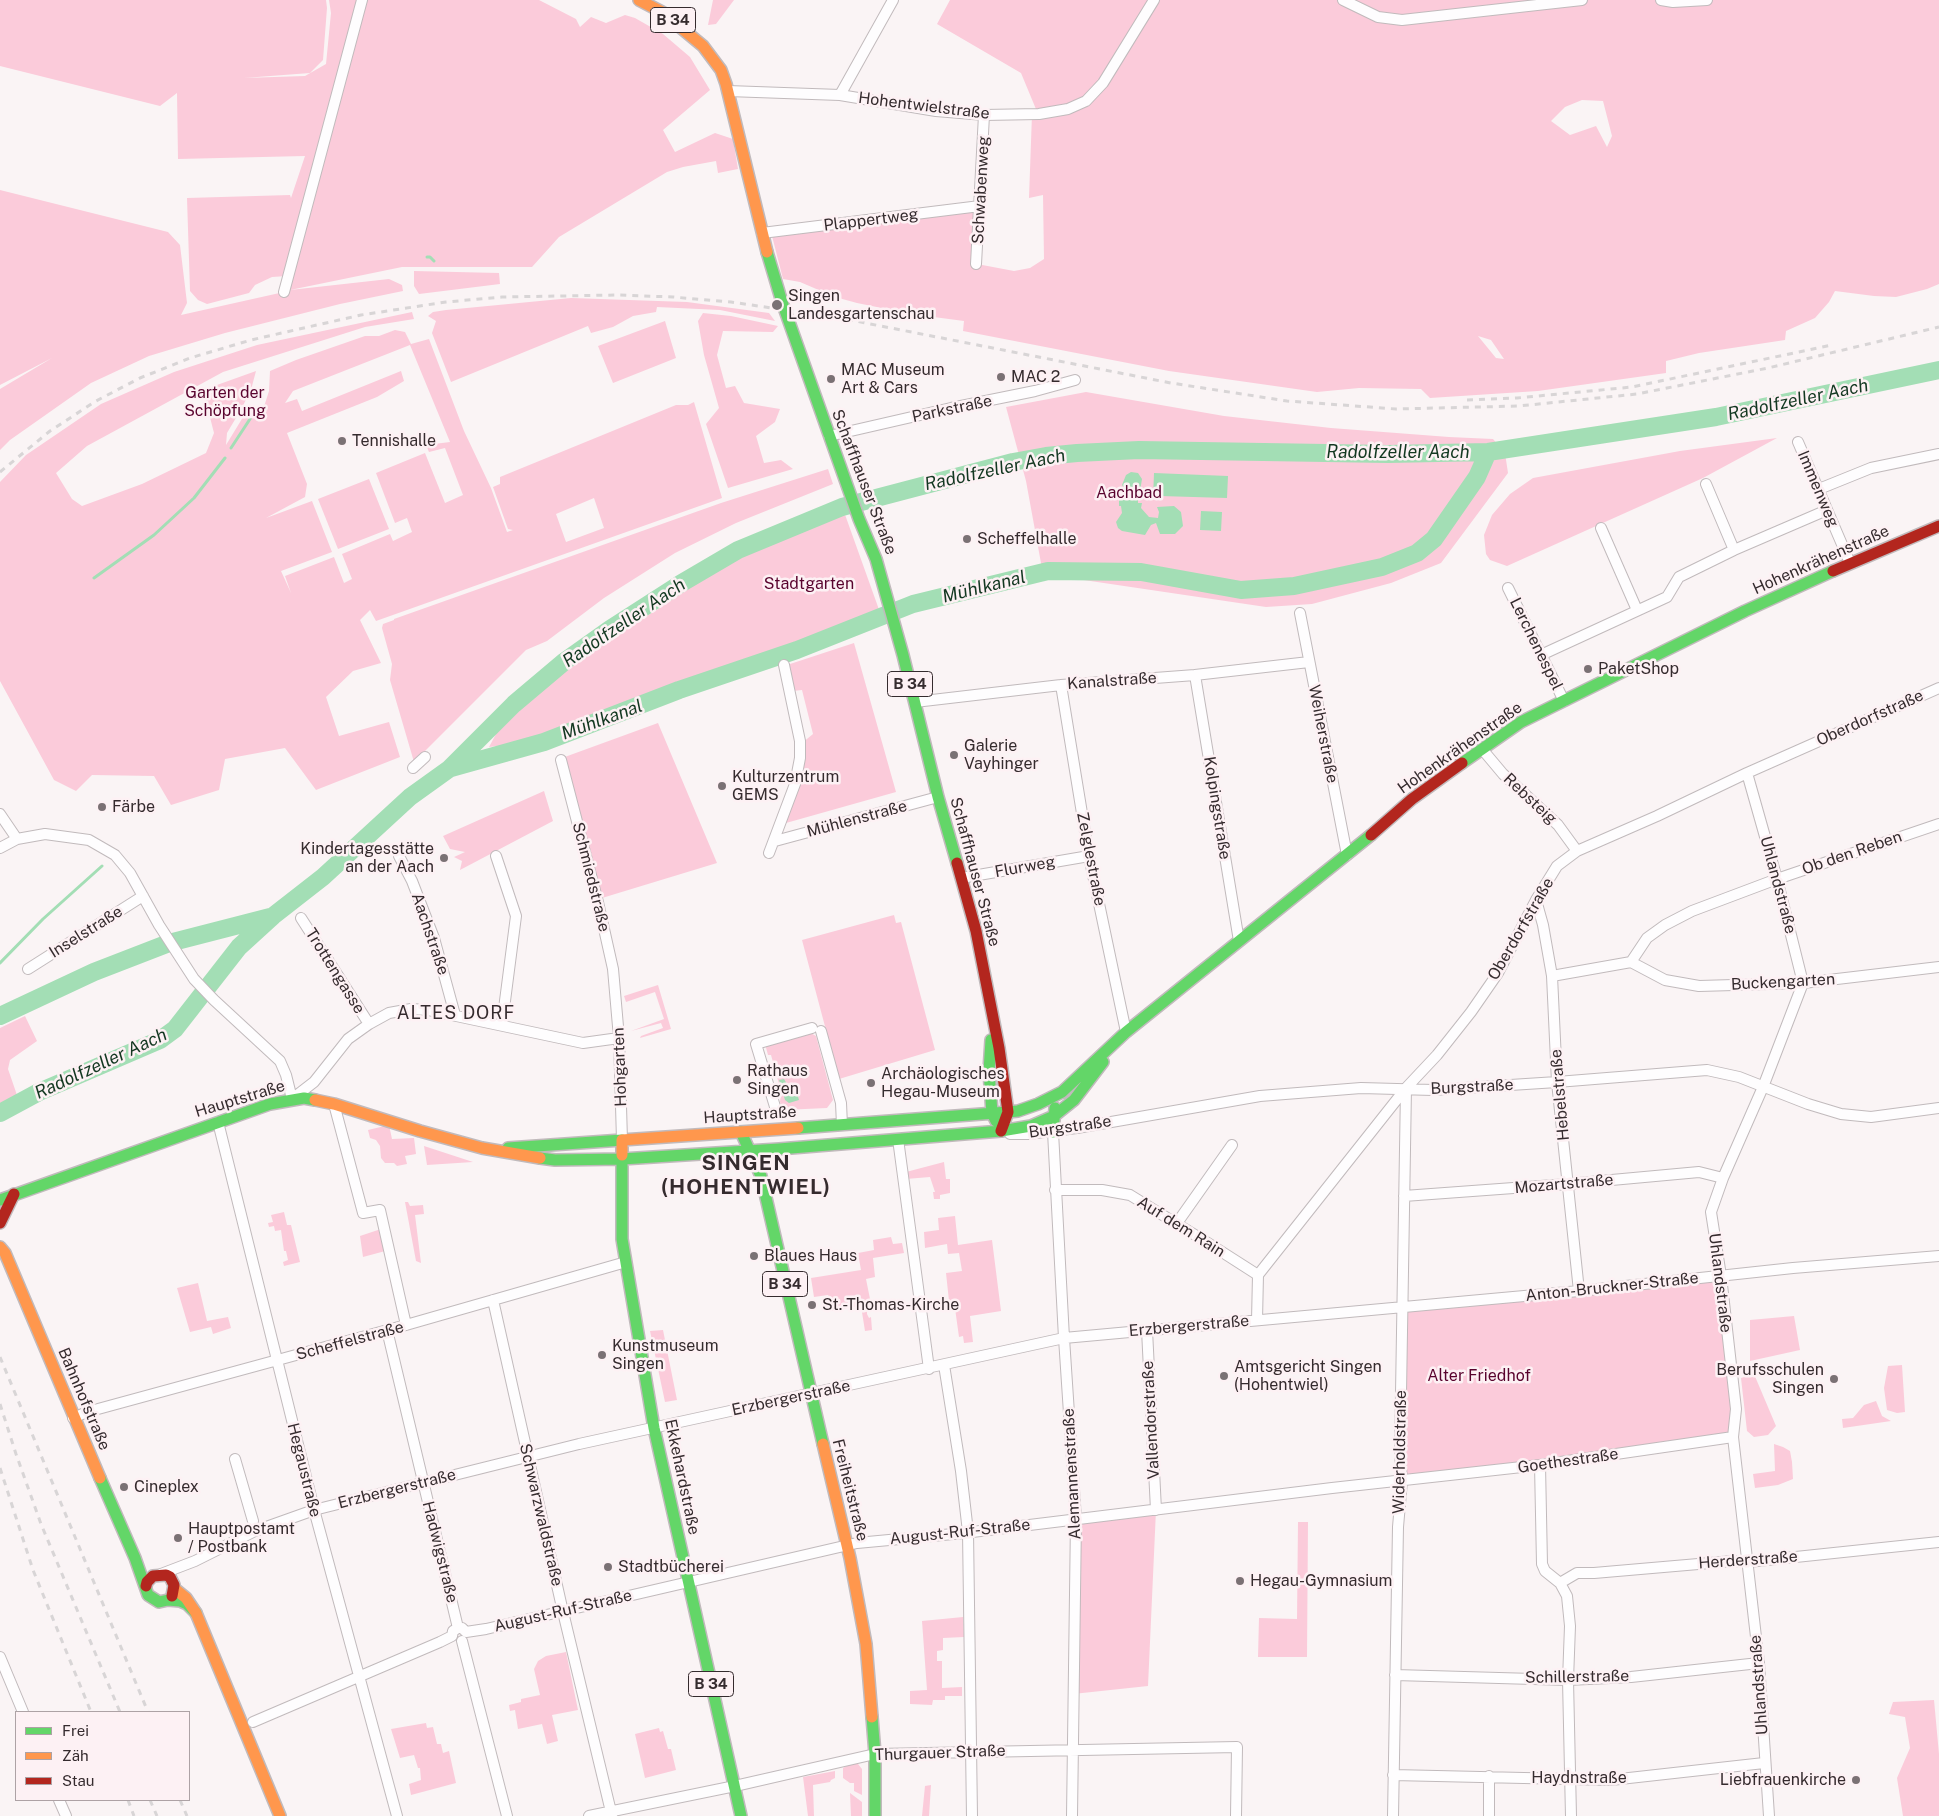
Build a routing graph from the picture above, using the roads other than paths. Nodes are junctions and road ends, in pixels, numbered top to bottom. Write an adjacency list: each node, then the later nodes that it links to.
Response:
1 (362, 0): 15 (street)
2 (639, 0): 9 (main road, Schaffhauser Straße / B 34)
3 (893, 0): 10 (street)
4 (1154, 0): 11 (street, Hohentwielstraße)
5 (1343, 0): 6 (street)
6 (1582, 0)
7 (1661, 0): 8 (street)
8 (1707, 0)
9 (728, 91): 10 (street, Hohentwielstraße); 13 (main road, Schaffhauser Straße / B 34)
10 (840, 95): 11 (street, Hohentwielstraße)
11 (984, 115): 12 (street, Schwabenweg)
12 (980, 206): 13 (street, Plappertweg); 14 (street, Schwabenweg)
13 (762, 233): 17 (main road, Schaffhauser Straße / B 34)
14 (976, 264)
15 (284, 292)
16 (1075, 380): 17 (street, Parkstraße)
17 (829, 436): 37 (main road, Schaffhauser Straße / B 34)
18 (1798, 442): 21 (street, Immenweg)
19 (1939, 454): 21 (street)
20 (1706, 484): 25 (street)
21 (1819, 488): 22 (street, Immenweg)
22 (1827, 510): 25 (street); 26 (street, Immenweg)
23 (1939, 526): 26 (main road, Hohenkrähenstraße)
24 (1601, 528): 28 (street)
25 (1734, 550): 28 (street)
26 (1850, 563): 36 (main road, Hohenkrähenstraße)
27 (1508, 588): 30 (street, Lerchenespel)
28 (1637, 610): 30 (street)
29 (1300, 613): 31 (street, Weiherstraße)
30 (1541, 655): 36 (street, Lerchenespel)
31 (1309, 662): 33 (street, Kanalstraße); 51 (street, Weiherstraße)
32 (784, 665): 47 (street, Mühlenstraße)
33 (1195, 675): 34 (street, Kanalstraße); 60 (street, Kolpingstraße)
34 (1061, 685): 37 (street, Kanalstraße); 54 (street, Zelglestraße)
35 (1939, 688): 42 (street, Oberdorfstraße)
36 (1564, 701): 38 (main road, Hohenkrähenstraße)
37 (915, 702): 43 (main road, Schaffhauser Straße / B 34)
38 (1482, 749): 49 (street, Rebsteig); 51 (main road, Hohenkrähenstraße)
39 (425, 757): 41 (street)
40 (561, 760): 66 (street, Schmiedstraße)
41 (413, 768)
42 (1747, 773): 49 (street, Oberdorfstraße); 56 (street, Uhlandstraße)
43 (938, 797): 47 (street, Mühlenstraße); 55 (main road, Schaffhauser Straße / B 34)
44 (0, 814): 46 (street)
45 (1939, 824): 56 (street, Ob den Reben)
46 (17, 839): 48 (street); 57 (street)
47 (775, 841): 50 (street, Mühlenstraße)
48 (0, 848)
49 (1578, 851): 58 (street, Oberdorfstraße)
50 (769, 853)
51 (1347, 855): 60 (main road, Hohenkrähenstraße)
52 (399, 856): 68 (street, Aachstraße)
53 (496, 856): 70 (street)
54 (1090, 856): 55 (street, Flurweg); 71 (street, Zelglestraße)
55 (961, 878): 67 (main road, Schaffhauser Straße / B 34)
56 (1777, 879): 61 (street, Ob den Reben); 65 (street, Uhlandstraße)
57 (143, 896): 63 (street, Inselstraße); 77 (street)
58 (1536, 900): 64 (street, Hebelstraße); 75 (street, Oberdorfstraße)
59 (301, 918): 69 (street, Trottengasse)
60 (1239, 941): 71 (main road, Hohenkrähenstraße)
61 (1631, 962): 64 (street); 65 (street, Buckengarten)
62 (1939, 967): 65 (street, Buckengarten)
63 (28, 968)
64 (1552, 976): 73 (street, Hebelstraße)
65 (1803, 984): 74 (street, Uhlandstraße)
66 (616, 994): 72 (street, Hohgarten)
67 (991, 1014): 81 (main road, Schaffhauser Straße / B 34); 82 (main road, Schaffhauser Straße / B 34)
68 (456, 1015): 69 (street); 70 (street)
69 (368, 1024): 77 (street)
70 (502, 1024): 72 (street)
71 (1126, 1032): 76 (main road, Hohenkrähenstraße); 83 (main road, Hohenkrähenstraße)
72 (619, 1038): 90 (street, Hohgarten)
73 (1557, 1082): 74 (street, Burgstraße); 75 (street, Burgstraße); 98 (street, Hebelstraße)
74 (1763, 1087): 79 (street, Burgstraße); 97 (street, Uhlandstraße)
75 (1406, 1088): 88 (street, Burgstraße); 101 (street, Widerholdstraße); 108 (street, Oberdorfstraße)
76 (1062, 1092): 81 (main road, Hohenkrähenstraße); 83 (main road)
77 (292, 1099): 78 (main road, Hauptstraße); 84 (main road, Hauptstraße)
78 (334, 1104): 93 (main road, Hauptstraße); 114 (street)
79 (1939, 1108)
80 (776, 1110): 85 (street)
81 (1008, 1112): 82 (main road, Hauptstraße); 86 (main road, Schaffhauser Straße / B 34)
82 (992, 1113): 85 (main road, Hauptstraße); 86 (main road, Schaffhauser Straße / B 34)
83 (1054, 1116): 86 (main road, Hohenkrähenstraße); 88 (main road)
84 (218, 1122): 100 (main road, Hauptstraße); 118 (street, Hegaustraße)
85 (842, 1125): 87 (main road, Hauptstraße)
86 (1001, 1131): 88 (street, Burgstraße); 89 (main road, Hauptstraße)
87 (741, 1132): 90 (main road, Hauptstraße); 94 (main road, Freiheitstraße / B 34)
88 (1054, 1132): 99 (street, Alemannenstraße)
89 (898, 1139): 92 (main road, Hauptstraße); 120 (street)
90 (622, 1140): 93 (main road, Hauptstraße); 95 (main road, Ekkehardstraße / B 34)
91 (1232, 1145): 104 (street)
92 (779, 1149): 94 (main road, Hauptstraße); 96 (main road)
93 (495, 1150): 95 (main road, Hauptstraße)
94 (751, 1150): 95 (main road, Hauptstraße); 96 (main road, Freiheitstraße / B 34)
95 (622, 1159): 107 (main road, Ekkehardstraße / B 34)
96 (761, 1176): 121 (main road, Freiheitstraße / B 34)
97 (1723, 1178): 98 (street, Mozartstraße); 109 (street, Uhlandstraße)
98 (1568, 1184): 101 (street, Mozartstraße); 110 (street, Hebelstraße)
99 (1055, 1190): 104 (street, Auf dem Rain); 117 (street, Alemannenstraße)
100 (14, 1194): 102 (main road, Hauptstraße); 103 (main road, Bahnhofstraße)
101 (1404, 1196): 112 (street, Widerholdstraße)
102 (0, 1200)
103 (0, 1223): 105 (main road, Bahnhofstraße)
104 (1177, 1223): 108 (street, Auf dem Rain)
105 (2, 1250): 122 (main road, Bahnhofstraße)
106 (1939, 1256): 109 (street, Anton-Bruckner-Straße)
107 (626, 1262): 111 (street, Scheffelstraße); 123 (main road, Ekkehardstraße / B 34)
108 (1258, 1275): 113 (street)
109 (1721, 1276): 110 (street, Anton-Bruckner-Straße); 124 (street, Uhlandstraße)
110 (1579, 1291): 112 (street, Anton-Bruckner-Straße)
111 (493, 1300): 114 (street, Scheffelstraße); 125 (street, Schwarzwaldstraße)
112 (1404, 1308): 113 (street, Erzbergerstraße); 128 (street, Widerholdstraße)
113 (1257, 1320): 116 (street, Erzbergerstraße)
114 (406, 1325): 115 (street, Scheffelstraße)
115 (387, 1330): 118 (street, Scheffelstraße); 129 (street, Hadwigstraße)
116 (1147, 1330): 117 (street, Erzbergerstraße); 131 (street, Vallendorstraße)
117 (1064, 1338): 119 (street, Erzbergerstraße); 132 (street, Alemannenstraße)
118 (278, 1360): 122 (street, Scheffelstraße); 130 (street, Hegaustraße)
119 (944, 1366): 120 (street, Erzbergerstraße); 134 (street)
120 (929, 1369): 121 (street, Erzbergerstraße)
121 (810, 1393): 123 (street, Erzbergerstraße); 136 (main road, Freiheitstraße / B 34)
122 (73, 1418): 137 (main road, Bahnhofstraße)
123 (654, 1428): 125 (street, Erzbergerstraße); 141 (main road, Ekkehardstraße / B 34)
124 (1733, 1436): 127 (street, Goethestraße); 139 (street, Uhlandstraße)
125 (528, 1456): 129 (street, Erzbergerstraße); 146 (street, Schwarzwaldstraße)
126 (236, 1459): 133 (street)
127 (1540, 1465): 128 (street, Goethestraße); 142 (street)
128 (1402, 1481): 131 (street, August-Ruf-Straße); 151 (street, Widerholdstraße)
129 (423, 1483): 130 (street, Erzbergerstraße); 148 (street, Hadwigstraße)
130 (314, 1510): 138 (street, Erzbergerstraße); 152 (street, Hegaustraße)
131 (1156, 1510): 132 (street, August-Ruf-Straße)
132 (1076, 1519): 134 (street, August-Ruf-Straße); 156 (street, Alemannenstraße)
133 (252, 1521)
134 (968, 1532): 136 (street, August-Ruf-Straße); 157 (street)
135 (1939, 1542): 139 (street, Herderstraße)
136 (847, 1545): 141 (street, August-Ruf-Straße); 158 (main road, Freiheitstraße / B 34)
137 (135, 1558): 140 (main road); 143 (main road, Bahnhofstraße)
138 (195, 1561): 140 (street, Erzbergerstraße); 144 (street, Erzbergerstraße)
139 (1748, 1562): 142 (street, Herderstraße); 150 (street, Uhlandstraße)
140 (159, 1574): 143 (main road); 144 (main road)
141 (688, 1582): 146 (street, August-Ruf-Straße); 163 (main road, Ekkehardstraße / B 34)
142 (1560, 1583): 153 (street)
143 (146, 1586): 145 (main road, Bahnhofstraße)
144 (175, 1587): 145 (main road); 147 (main road)
145 (168, 1600): 147 (main road, Bahnhofstraße)
146 (563, 1612): 148 (street, August-Ruf-Straße); 165 (street, Schwarzwaldstraße)
147 (196, 1613): 167 (main road)
148 (459, 1634): 152 (street, August-Ruf-Straße); 169 (street, Hadwigstraße)
149 (0, 1657): 154 (street)
150 (1759, 1663): 153 (street, Schillerstraße); 159 (street, Uhlandstraße)
151 (1395, 1675): 153 (street, Schillerstraße); 160 (street, Widerholdstraße)
152 (360, 1677): 155 (street, August-Ruf-Straße); 168 (street, Hegaustraße)
153 (1568, 1680): 162 (street)
154 (23, 1711)
155 (253, 1722)
156 (1073, 1750): 157 (street, Thurgauer Straße); 174 (street, Alemannenstraße); 175 (street, Thurgauer Straße)
157 (972, 1752): 158 (street, Thurgauer Straße); 173 (street)
158 (875, 1754): 163 (street, Thurgauer Straße); 172 (main road, Freiheitstraße / B 34)
159 (1764, 1763): 162 (street, Haydnstraße); 179 (street, Uhlandstraße)
160 (1393, 1775): 161 (street, Haydnstraße); 176 (street, Widerholdstraße)
161 (1489, 1776): 162 (street, Haydnstraße); 177 (street)
162 (1571, 1780): 178 (street)
163 (735, 1786): 165 (street, Thurgauer Straße); 171 (main road, Ekkehardstraße / B 34)
164 (59, 1801): 166 (street)
165 (612, 1814): 170 (street, Thurgauer Straße)
166 (66, 1816)
167 (280, 1816)
168 (397, 1816)
169 (507, 1816)
170 (589, 1816)
171 (741, 1816)
172 (875, 1816)
173 (972, 1816)
174 (1072, 1816)
175 (1236, 1816)
176 (1393, 1816)
177 (1489, 1816)
178 (1571, 1816)
179 (1769, 1816)

